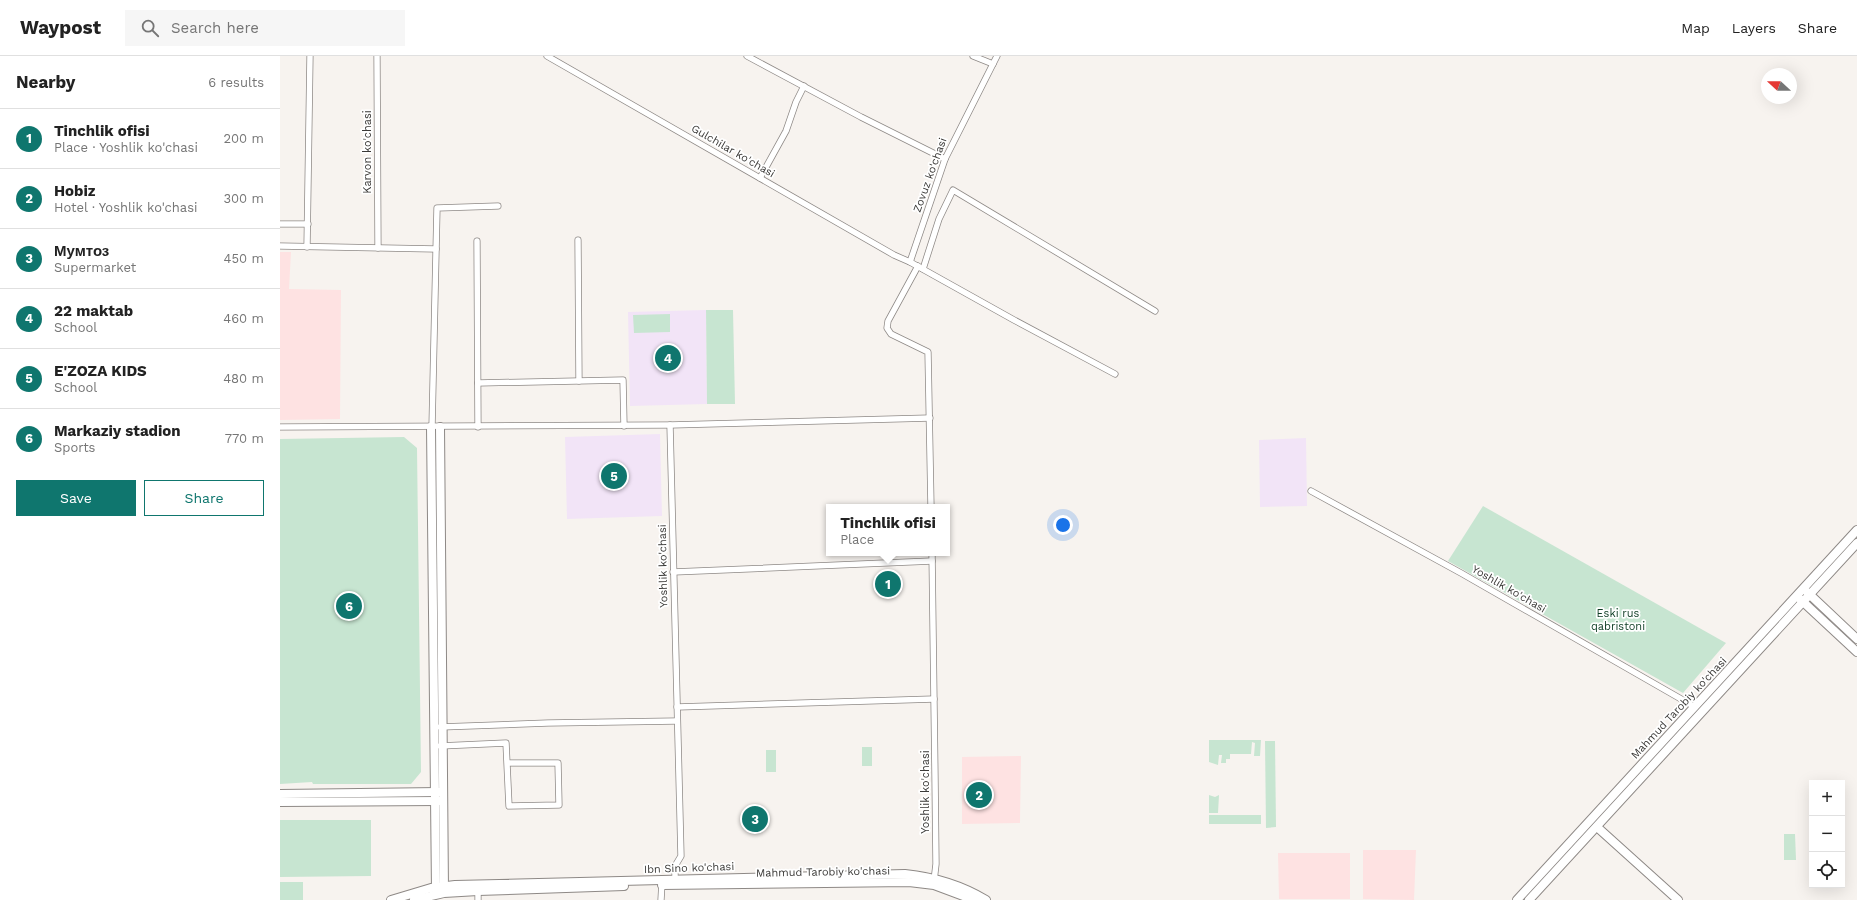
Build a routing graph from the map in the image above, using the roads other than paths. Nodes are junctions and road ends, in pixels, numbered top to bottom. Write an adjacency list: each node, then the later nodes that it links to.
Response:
1 (310, 56): 13 (street)
2 (377, 56): 18 (street, Karvon ko'chasi)
3 (547, 56): 10 (street, Gulchilar ko'chasi)
4 (747, 56): 8 (street)
5 (973, 56): 7 (street)
6 (998, 56): 7 (street, Zovuz ko'chasi)
7 (993, 64): 9 (street, Zovuz ko'chasi)
8 (804, 86): 9 (street); 10 (street)
9 (945, 159): 20 (street, Zovuz ko'chasi)
10 (760, 178): 20 (street, Gulchilar ko'chasi)
11 (498, 206): 19 (street)
12 (280, 224): 13 (street)
13 (308, 224): 17 (street)
14 (578, 240): 24 (street)
15 (477, 241): 25 (street)
16 (280, 246): 17 (street)
17 (307, 247): 18 (street)
18 (378, 248): 19 (street)
19 (436, 249): 30 (street)
20 (910, 262): 21 (street, Gulchilar ko'chasi)
21 (921, 268): 22 (street); 23 (street, Gulchilar ko'chasi); 26 (street)
22 (1156, 311)
23 (1115, 374)
24 (579, 381): 25 (street); 28 (street)
25 (478, 383): 31 (street)
26 (930, 418): 27 (street); 33 (street)
27 (670, 425): 28 (street); 38 (street, Yoshlik ko'chasi)
28 (624, 426): 31 (street)
29 (280, 427): 30 (street)
30 (434, 427): 31 (street); 52 (main road)
31 (478, 427)
32 (1311, 491): 50 (street, Yoshlik ko'chasi)
33 (931, 504)
34 (1857, 530): 40 (main road, Mahmud Tarobiy ko'chasi)
35 (1857, 542): 39 (main road, Mahmud Tarobiy ko'chasi)
36 (932, 556): 37 (street, Yoshlik ko'chasi)
37 (932, 561): 38 (street); 48 (street, Yoshlik ko'chasi)
38 (673, 572): 49 (street, Yoshlik ko'chasi)
39 (1819, 584): 40 (main road, Mahmud Tarobiy ko'chasi); 43 (main road)
40 (1806, 591): 41 (main road, Mahmud Tarobiy ko'chasi); 42 (main road, Mahmud Tarobiy ko'chasi); 43 (main road)
41 (1797, 595): 42 (main road); 50 (main road, Mahmud Tarobiy ko'chasi)
42 (1803, 601): 44 (main road, Mahmud Tarobiy ko'chasi); 45 (main road)
43 (1822, 606): 46 (main road)
44 (1793, 613): 45 (main road); 59 (main road, Mahmud Tarobiy ko'chasi)
45 (1816, 614): 47 (main road)
46 (1857, 639)
47 (1857, 652)
48 (934, 699): 49 (street); 62 (street, Yoshlik ko'chasi)
49 (677, 707): 51 (street, Yoshlik ko'chasi)
50 (1695, 707): 71 (main road, Mahmud Tarobiy ko'chasi)
51 (677, 721): 52 (street); 60 (street, Yoshlik ko'chasi)
52 (438, 728): 53 (main road)
53 (438, 746): 54 (street); 56 (main road)
54 (507, 763): 54 (street)
55 (280, 794): 57 (main road)
56 (438, 797): 57 (main road); 64 (main road)
57 (310, 798): 58 (main road)
58 (280, 802)
59 (1597, 827): 72 (main road, Mahmud Tarobiy ko'chasi); 73 (main road)
60 (675, 881): 61 (main road, Mahmud Tarobiy ko'chasi); 62 (main road, Mahmud Tarobiy ko'chasi)
61 (662, 882): 63 (main road, Mahmud Tarobiy ko'chasi); 68 (street)
62 (934, 882): 69 (main road, Mahmud Tarobiy ko'chasi); 70 (main road)
63 (478, 887): 64 (main road, Mahmud Tarobiy ko'chasi); 67 (street)
64 (440, 890): 65 (main road); 66 (main road, Mahmud Tarobiy ko'chasi)
65 (391, 900)
66 (414, 900)
67 (478, 900)
68 (662, 900)
69 (974, 900)
70 (986, 900)
71 (1517, 900)
72 (1529, 900)
73 (1678, 900)

